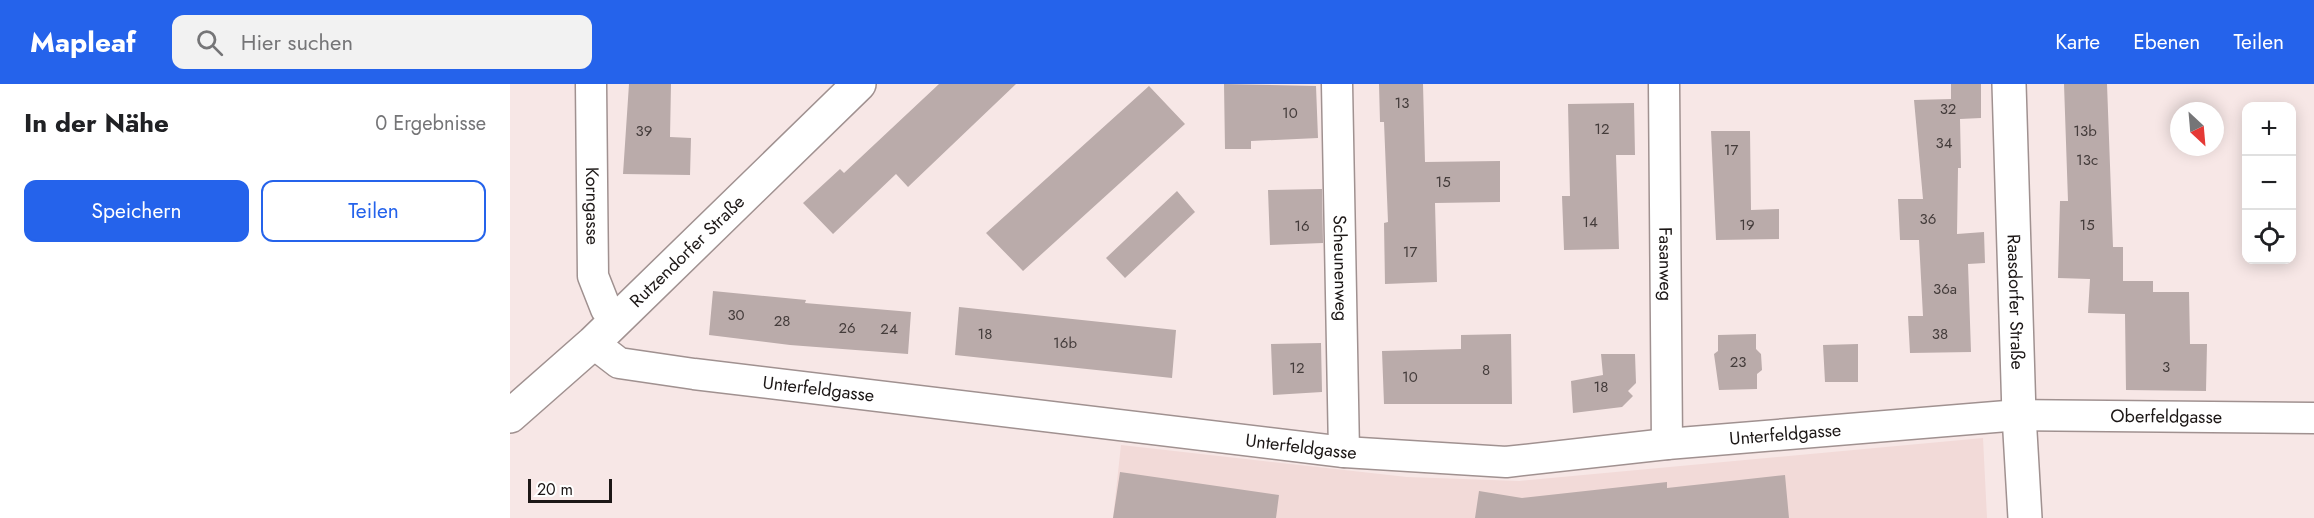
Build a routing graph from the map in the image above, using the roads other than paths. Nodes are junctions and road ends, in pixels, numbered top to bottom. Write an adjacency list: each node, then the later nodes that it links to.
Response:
1 (591, 84): 6 (street, Korngasse)
2 (859, 84): 6 (street, Rutzendorfer Straße)
3 (1337, 84): 12 (street, Scheunenweg)
4 (1664, 84): 11 (street, Fasanweg)
5 (2009, 84): 8 (street, Raasdorfer Straße)
6 (616, 320): 7 (street, Rutzendorfer Straße)
7 (593, 343): 9 (street, Rutzendorfer Straße); 12 (street, Unterfeldgasse)
8 (2019, 415): 10 (street, Oberfeldgasse); 11 (street, Unterfeldgasse); 13 (street, Raasdorfer Straße)
9 (510, 416)
10 (2314, 418)
11 (1667, 444): 12 (street, Unterfeldgasse)
12 (1344, 452)
13 (2025, 518)

